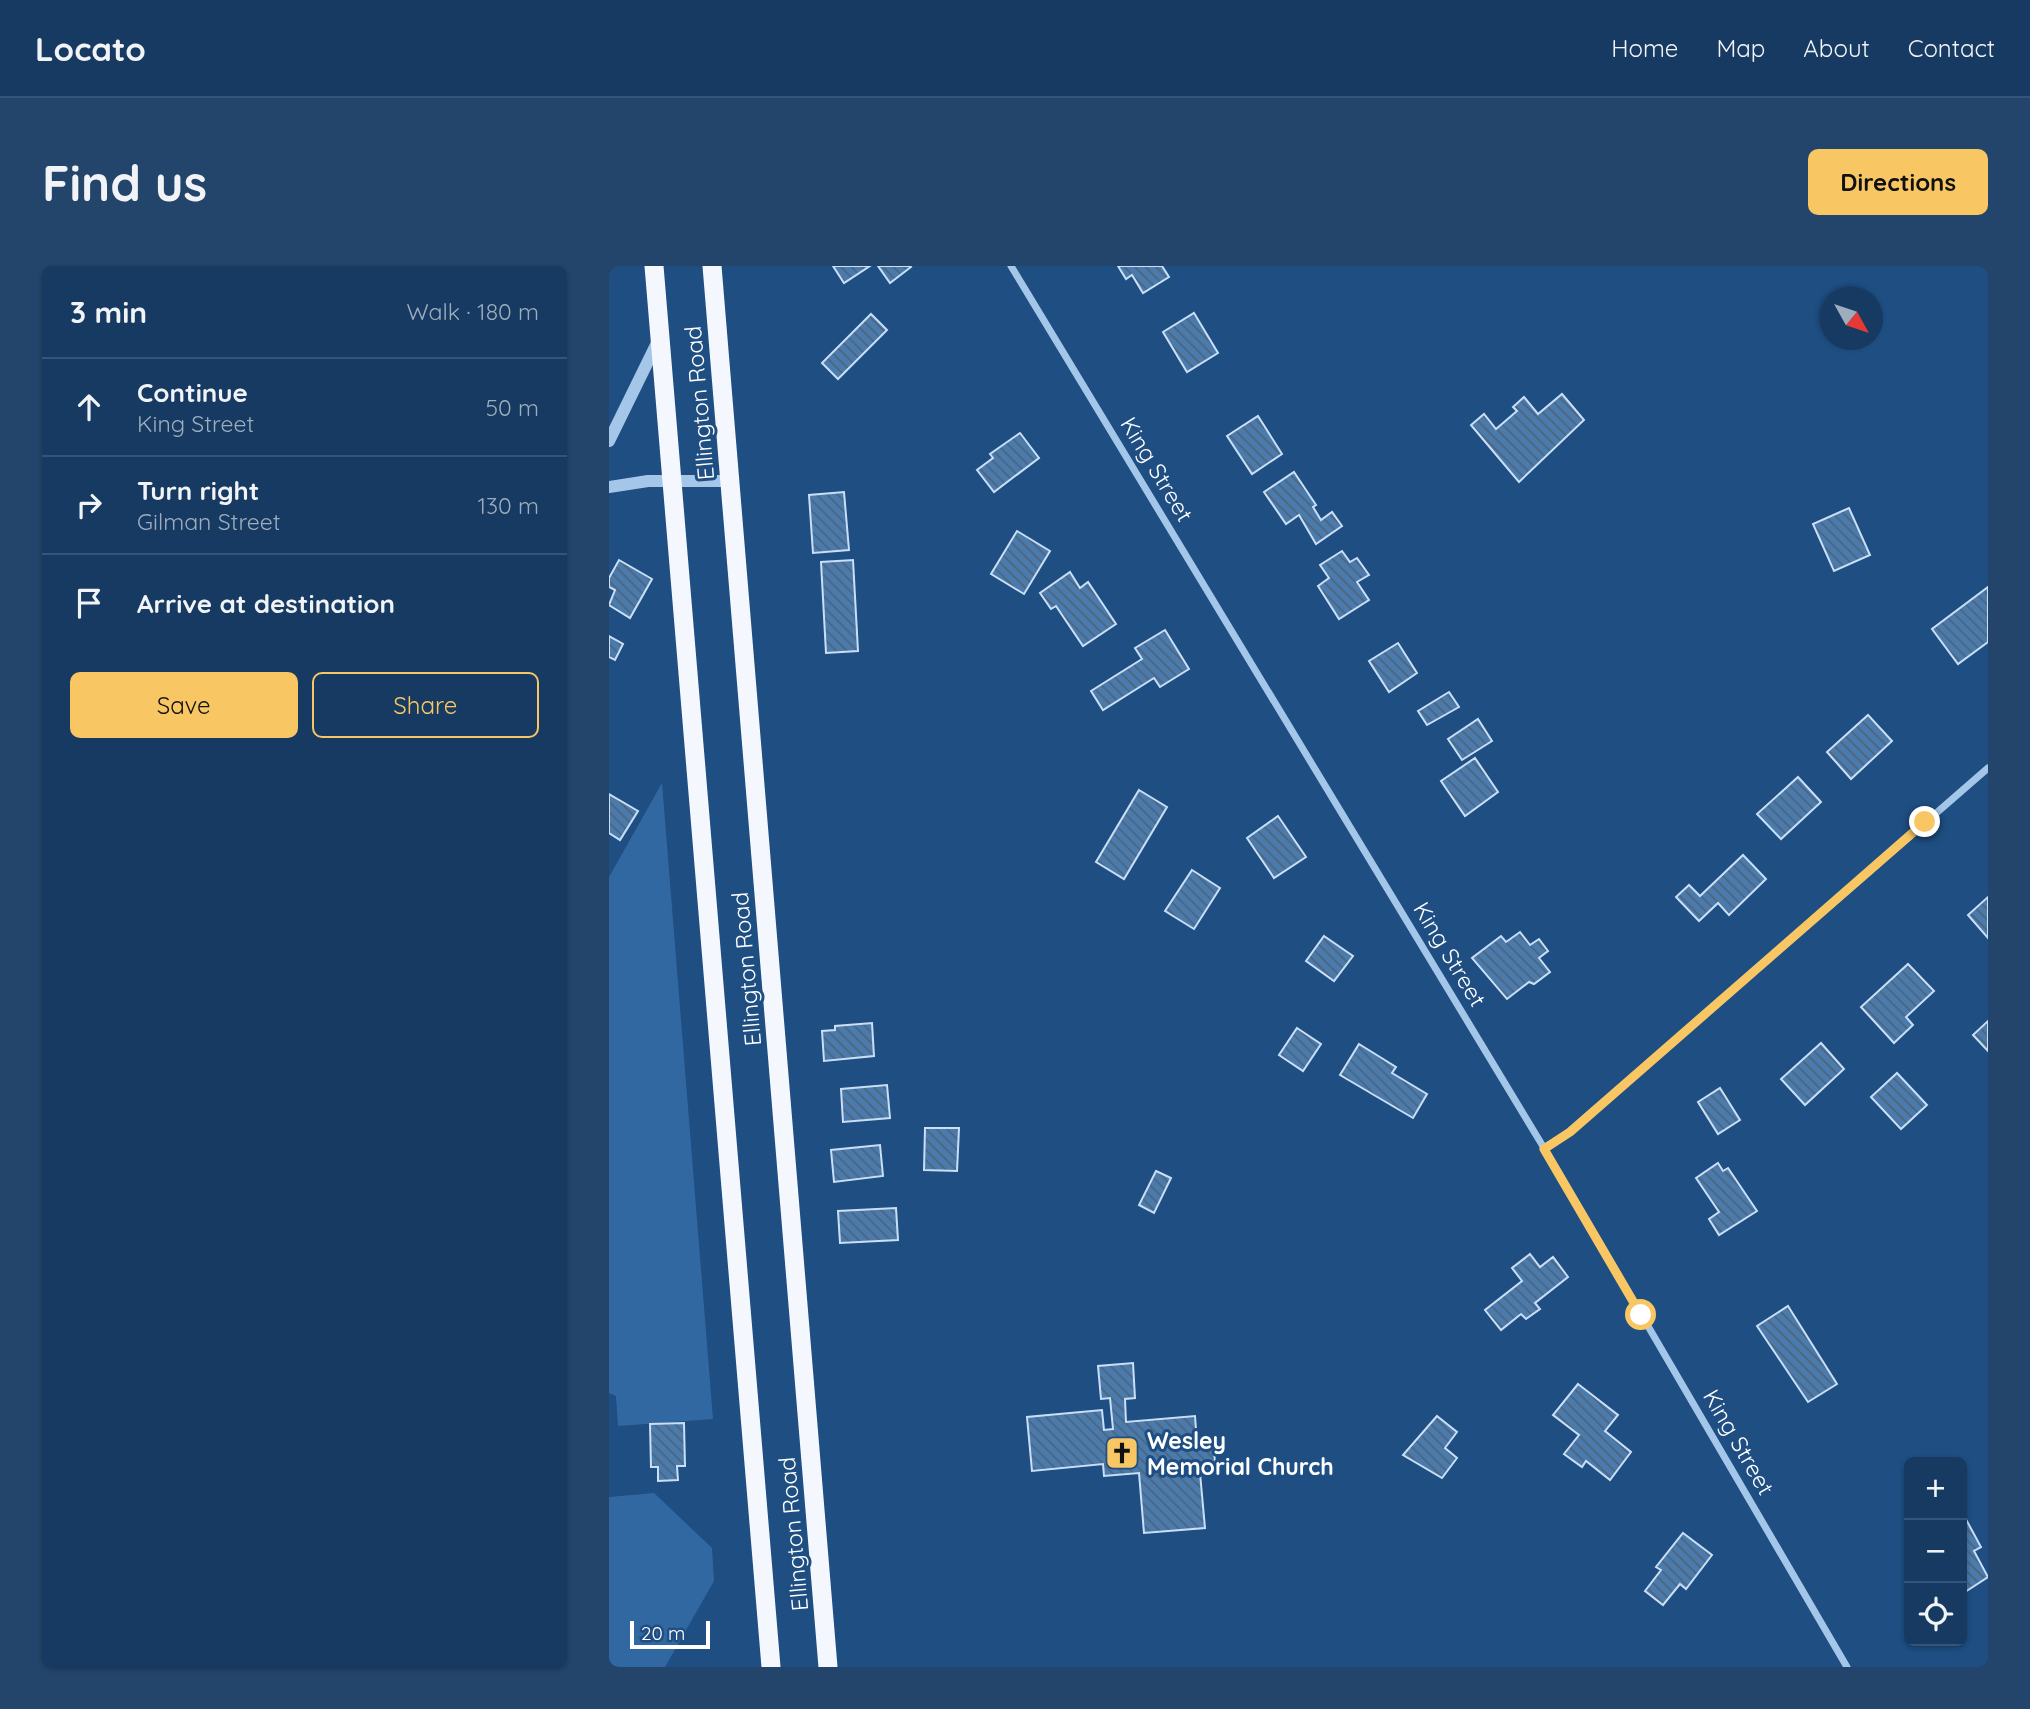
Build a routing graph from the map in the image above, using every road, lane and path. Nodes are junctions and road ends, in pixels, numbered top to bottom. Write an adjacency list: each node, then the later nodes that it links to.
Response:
1 (654, 266): 4 (highway, Ellington Road)
2 (712, 266): 7 (highway, Ellington Road)
3 (1011, 266): 10 (street, King Street)
4 (660, 337): 5 (street); 6 (highway, Ellington Road)
5 (609, 441)
6 (672, 481): 7 (street); 8 (street); 11 (highway, Ellington Road)
7 (730, 481): 12 (highway, Ellington Road)
8 (609, 487)
9 (1988, 768): 10 (street)
10 (1544, 1149): 13 (street, King Street)
11 (771, 1667)
12 (828, 1667)
13 (1847, 1667)

